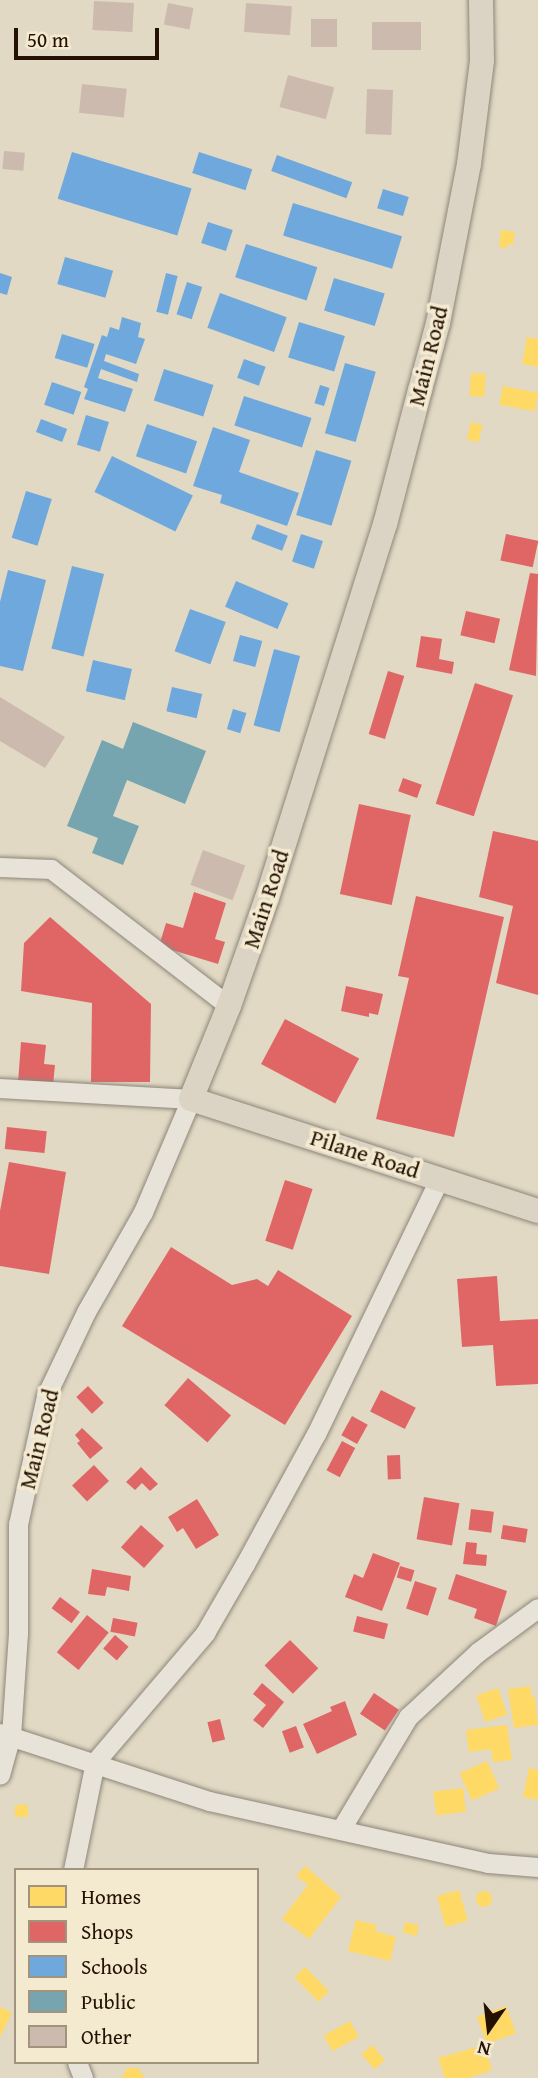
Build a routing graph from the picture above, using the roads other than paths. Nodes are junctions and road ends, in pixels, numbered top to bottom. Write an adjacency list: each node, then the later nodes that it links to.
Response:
1 (481, 0): 3 (main road, Main Road)
2 (0, 867): 3 (street)
3 (229, 1006): 5 (main road, Main Road)
4 (0, 1088): 5 (street)
5 (191, 1099): 6 (main road, Pilane Road); 9 (street, Main Road)
6 (439, 1177): 7 (main road, Pilane Road); 10 (street)
7 (538, 1211)
8 (538, 1608): 12 (street)
9 (5, 1734): 10 (street); 11 (street, Main Road)
10 (95, 1762): 12 (street); 14 (street)
11 (0, 1775)
12 (341, 1829): 13 (street)
13 (538, 1867)
14 (73, 1868)

